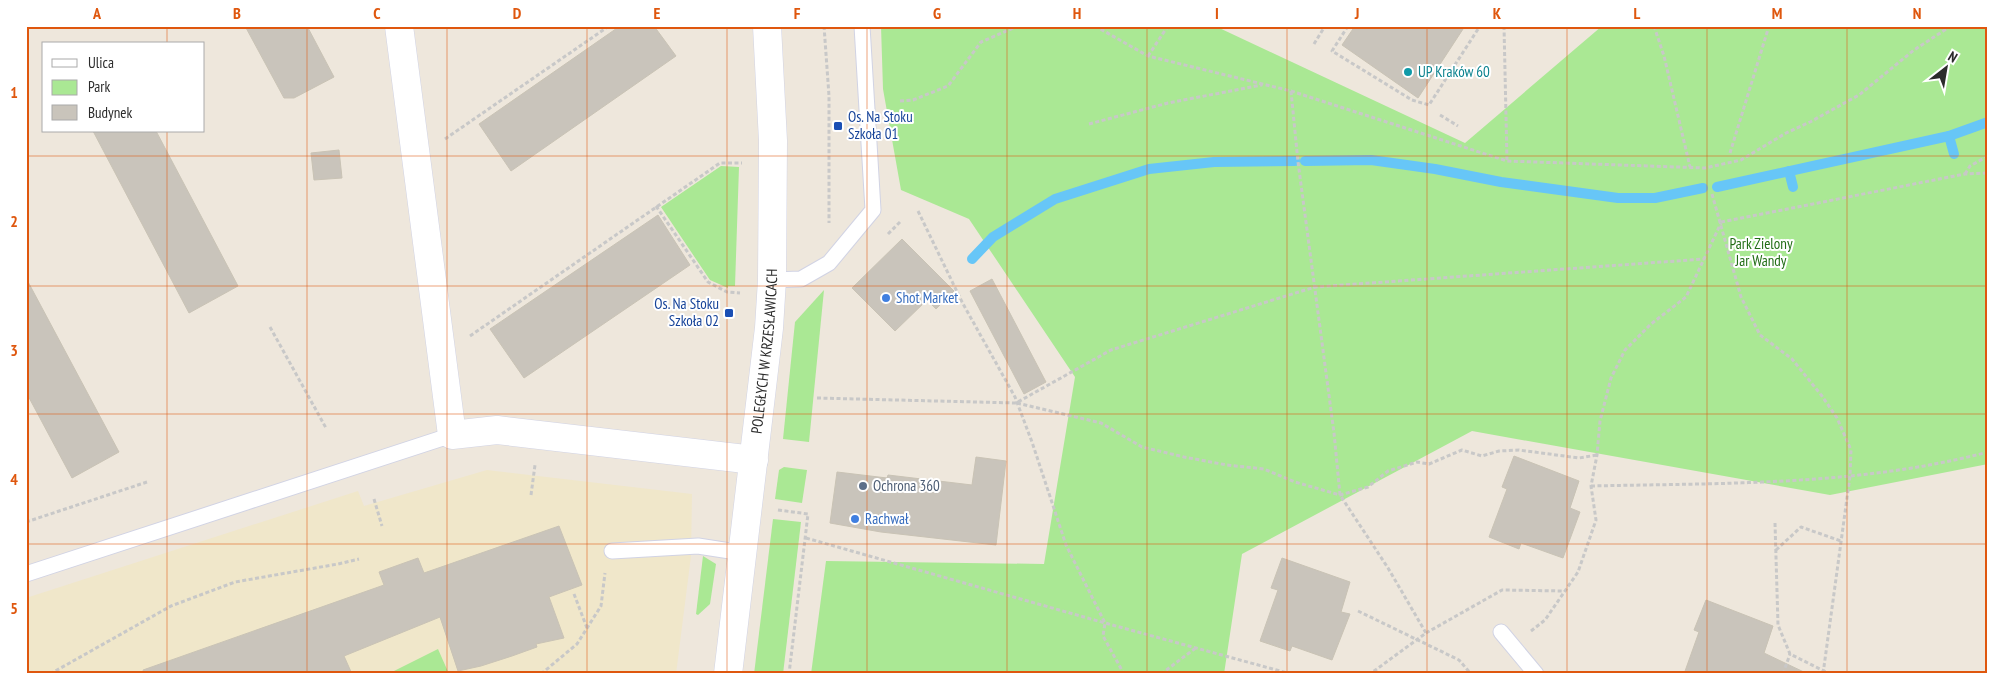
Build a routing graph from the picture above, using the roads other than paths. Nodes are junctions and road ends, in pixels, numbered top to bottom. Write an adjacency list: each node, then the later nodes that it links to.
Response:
1 (399, 26): 5 (street)
2 (767, 26): 4 (street, POLEGŁYCH W KRZESŁAWICACH)
3 (862, 26): 4 (lane)
4 (772, 280): 6 (street, POLEGŁYCH W KRZESŁAWICACH)
5 (452, 435): 6 (street); 9 (lane)
6 (754, 460): 8 (street, POLEGŁYCH W KRZESŁAWICACH)
7 (612, 551): 8 (lane)
8 (743, 553): 11 (street, POLEGŁYCH W KRZESŁAWICACH)
9 (26, 574)
10 (1501, 632): 12 (lane)
11 (728, 674)
12 (1536, 674)

